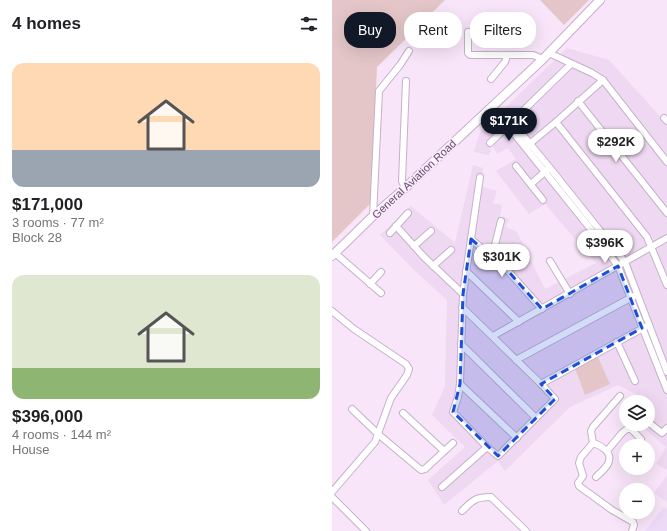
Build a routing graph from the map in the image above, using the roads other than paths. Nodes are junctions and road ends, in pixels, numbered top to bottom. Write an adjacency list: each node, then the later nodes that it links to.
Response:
1 (600, 0): 4 (main road, General Aviation Road)
2 (470, 32): 5 (street)
3 (409, 51): 26 (street)
4 (549, 53): 6 (main road, General Aviation Road); 7 (street)
5 (507, 55): 6 (street); 8 (street)
6 (543, 60): 21 (main road, General Aviation Road)
7 (571, 64): 9 (street); 13 (street)
8 (491, 79)
9 (603, 80): 11 (street); 16 (street)
10 (406, 81): 21 (street)
11 (578, 102): 12 (street); 25 (street)
12 (556, 122): 15 (street); 36 (street)
13 (510, 124): 14 (street); 15 (street)
14 (490, 143)
15 (527, 145): 18 (street)
16 (667, 162)
17 (516, 166): 20 (street)
18 (547, 170): 20 (street); 23 (street)
19 (480, 177): 34 (street)
20 (531, 184): 22 (street)
21 (405, 188): 26 (main road, General Aviation Road)
22 (543, 200)
23 (580, 211): 28 (street); 30 (street)
24 (408, 213): 29 (street)
25 (667, 213)
26 (373, 216): 38 (main road, General Aviation Road)
27 (501, 221): 40 (street)
28 (594, 222): 30 (street); 42 (street)
29 (396, 226): 32 (street); 35 (street)
30 (588, 227): 44 (street)
31 (431, 231): 35 (street)
32 (390, 233)
33 (667, 238): 36 (street)
34 (471, 239): 40 (street); 45 (street)
35 (414, 246): 43 (street)
36 (651, 248): 42 (street); 49 (street)
37 (451, 250): 43 (street)
38 (333, 255): 48 (street)
39 (512, 256): 46 (street)
40 (492, 257): 46 (street)
41 (550, 261): 52 (street)
42 (625, 262): 44 (street); 53 (street)
43 (433, 266): 51 (street)
44 (618, 266): 52 (street); 54 (street)
45 (466, 270): 51 (street); 58 (street)
46 (506, 270): 56 (street)
47 (382, 272): 48 (street)
48 (370, 284): 50 (street)
49 (667, 285)
50 (381, 293)
51 (463, 294): 55 (street)
52 (570, 294): 56 (street)
53 (637, 295): 54 (street); 59 (street)
54 (630, 298): 59 (street); 63 (street)
55 (462, 307): 60 (street); 62 (street)
56 (542, 309): 58 (street)
57 (332, 311): 75 (street)
58 (519, 322): 60 (street)
59 (645, 327): 61 (street); 64 (street); 68 (street)
60 (493, 336): 63 (street)
61 (617, 342): 65 (street); 67 (street)
62 (461, 344): 66 (street); 72 (street)
63 (516, 360): 67 (street)
64 (667, 372)
65 (635, 381)
66 (460, 384): 76 (street); 80 (street)
67 (541, 384): 72 (street)
68 (667, 390)
69 (619, 397): 79 (street)
70 (352, 409): 75 (street)
71 (403, 413): 81 (street)
72 (536, 418): 76 (street)
73 (655, 428): 74 (street)
74 (667, 428)
75 (378, 434): 81 (street); 85 (street)
76 (517, 438): 80 (street)
77 (641, 439): 82 (street)
78 (453, 443): 81 (street)
79 (593, 443): 82 (street); 90 (street)
80 (487, 447): 84 (street)
81 (444, 452)
82 (607, 452): 83 (street)
83 (596, 477)
84 (442, 487)
85 (332, 492)
86 (332, 497): 88 (street)
87 (462, 511): 89 (street)
88 (366, 531)
89 (526, 531)
90 (632, 531)

